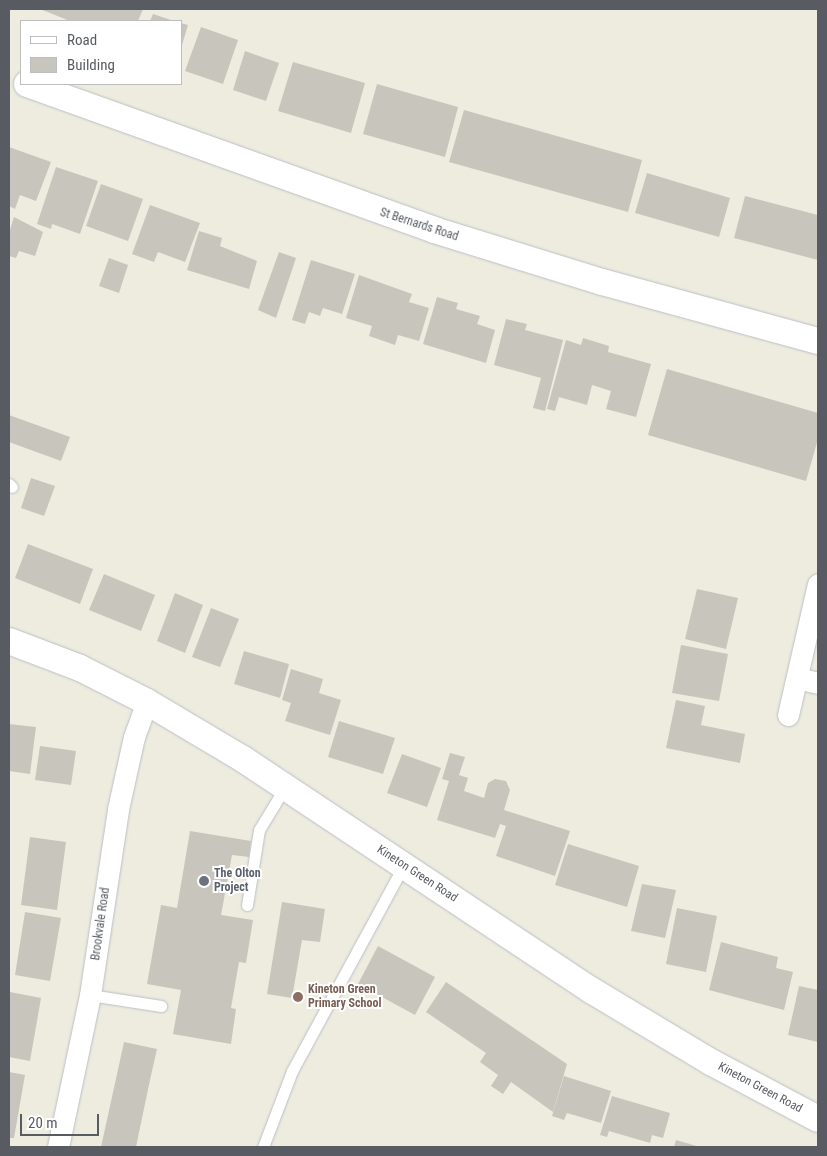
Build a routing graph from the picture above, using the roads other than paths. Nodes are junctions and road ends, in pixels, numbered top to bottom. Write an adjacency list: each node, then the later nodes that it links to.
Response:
1 (30, 85): 2 (street, St Bernards Road)
2 (818, 341)
3 (818, 584): 5 (street)
4 (9, 641): 7 (street, Kineton Green Road)
5 (797, 678): 6 (street); 8 (street)
6 (818, 683)
7 (147, 702): 9 (street, Kineton Green Road); 12 (street, Brookvale Road)
8 (788, 715)
9 (285, 787): 10 (street, Kineton Green Road); 11 (lane)
10 (404, 865): 14 (street, Kineton Green Road); 16 (lane)
11 (246, 905)
12 (90, 995): 13 (lane); 15 (street, Brookvale Road)
13 (161, 1006)
14 (818, 1119)
15 (58, 1147)
16 (263, 1147)

